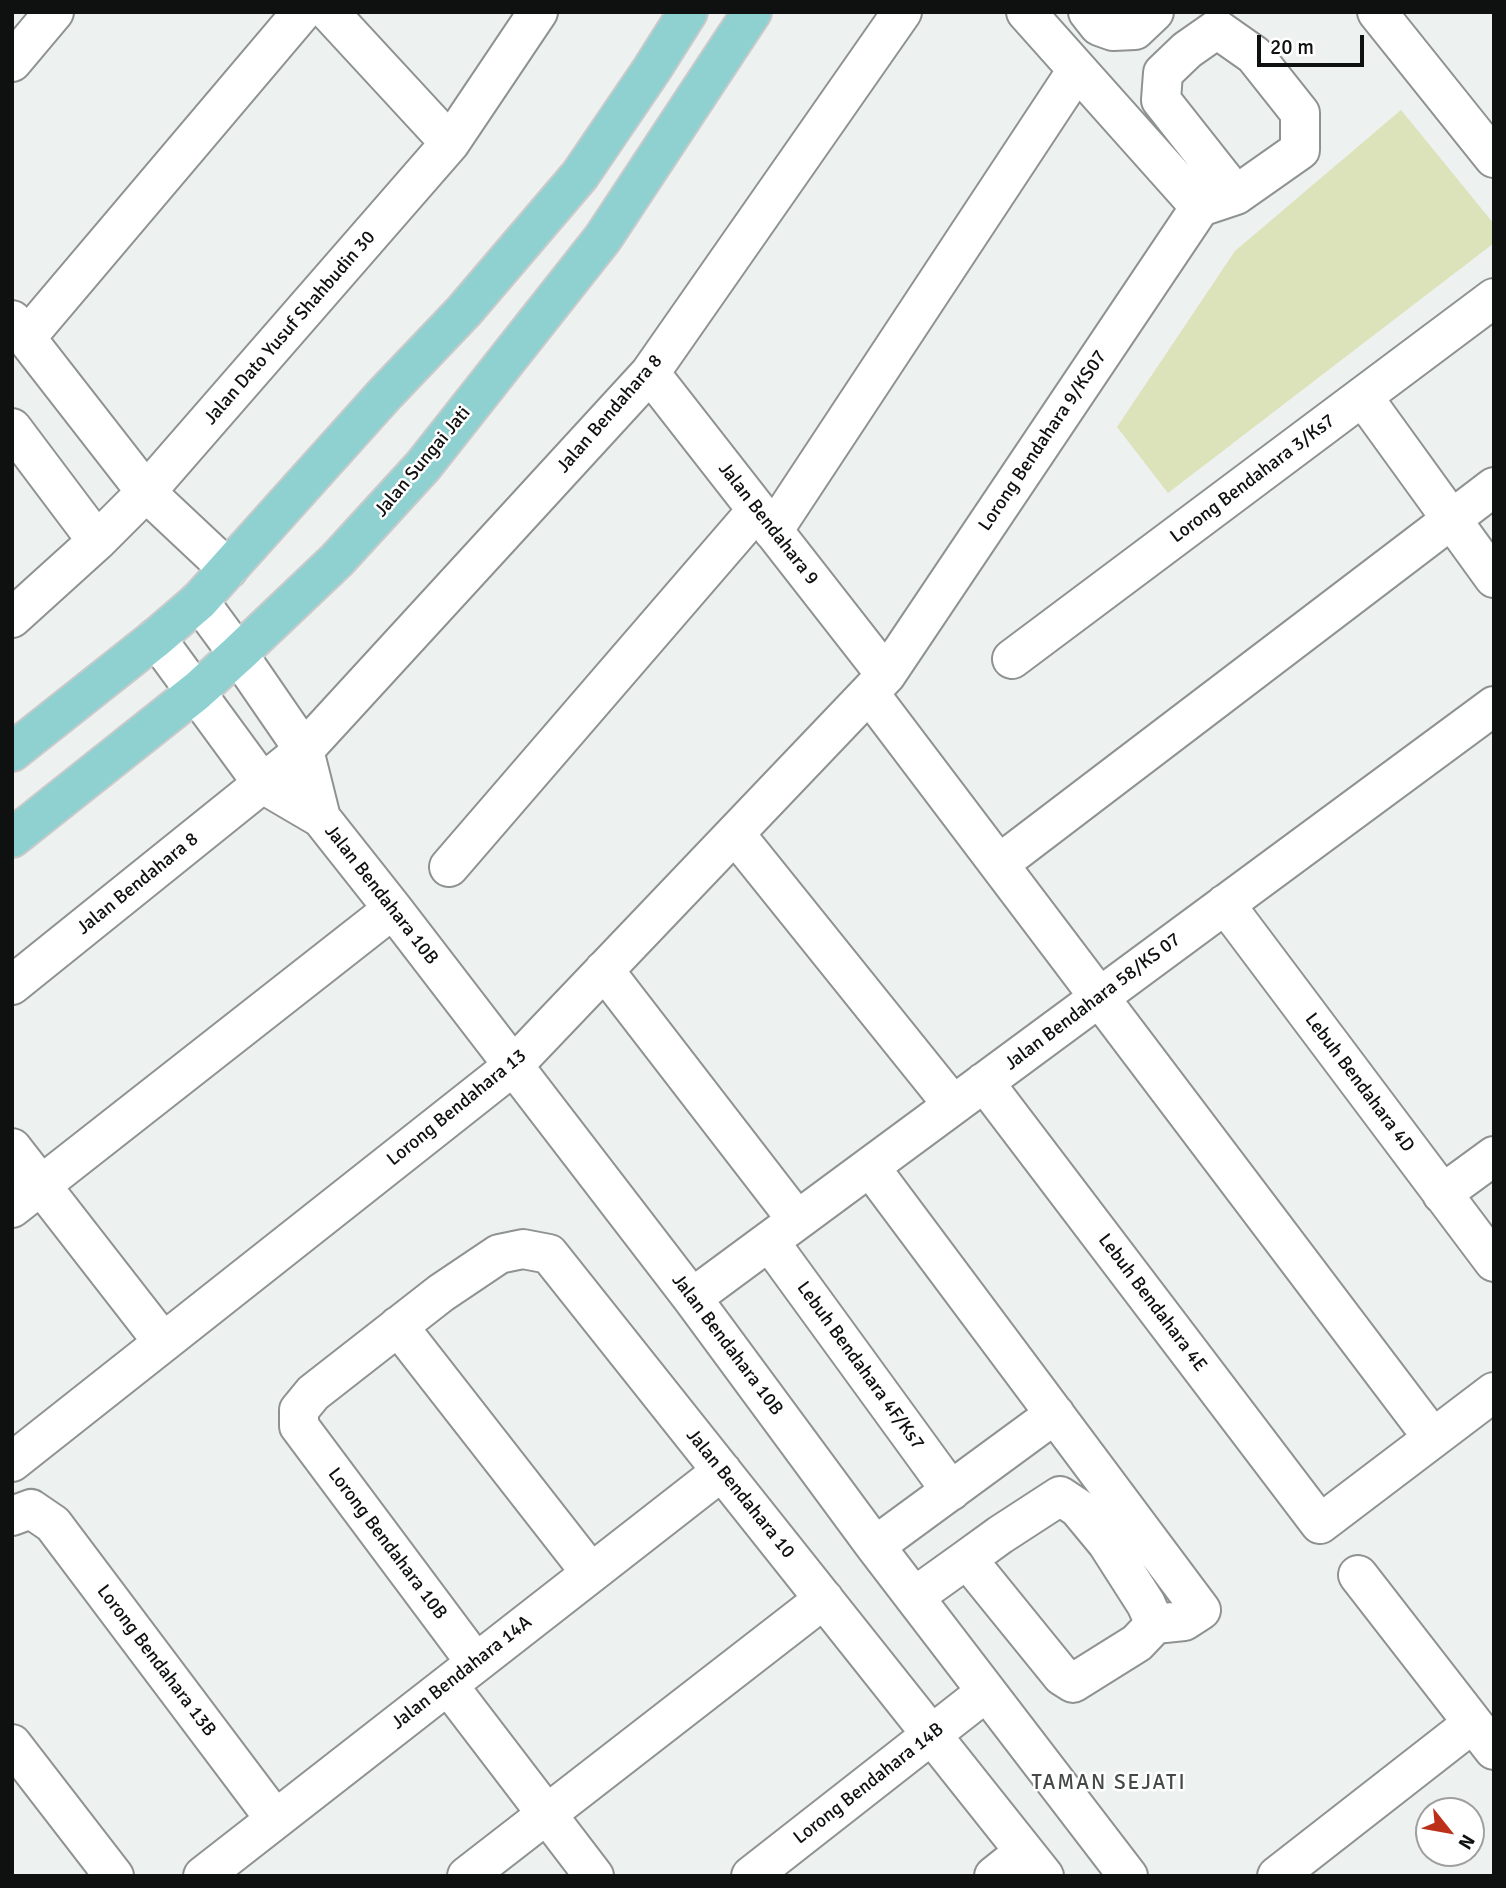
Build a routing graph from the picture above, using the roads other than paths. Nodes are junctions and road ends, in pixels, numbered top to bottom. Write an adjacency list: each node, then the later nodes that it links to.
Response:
1 (54, 12): 12 (street)
2 (303, 12): 19 (street)
3 (329, 12): 14 (street)
4 (538, 12): 14 (street, Jalan Dato Yusuf Shahbudin 30)
5 (688, 12): 28 (main road)
6 (752, 12): 33 (main road, Jalan Sungai Jati)
7 (902, 12): 20 (street, Jalan Bendahara 8)
8 (1026, 12): 13 (street)
9 (1088, 12): 10 (street)
10 (1154, 12)
11 (1377, 12): 15 (street)
12 (12, 62)
13 (1077, 70): 17 (street); 26 (street)
14 (450, 144): 24 (street, Jalan Dato Yusuf Shahbudin 30)
15 (1494, 158)
16 (1236, 195): 17 (street)
17 (1200, 207): 35 (street, Lorong Bendahara 9/KS07)
18 (1494, 298): 21 (street, Lorong Bendahara 3/Ks7)
19 (19, 329): 24 (street)
20 (650, 373): 26 (street, Jalan Bendahara 9); 38 (street, Jalan Bendahara 8)
21 (1363, 397): 25 (street); 34 (street, Lorong Bendahara 3/Ks7)
22 (12, 428): 27 (street)
23 (1494, 487): 25 (street)
24 (146, 492): 27 (street, Jalan Dato Yusuf Shahbudin 30); 28 (street)
25 (1451, 519): 29 (street); 44 (street)
26 (765, 521): 35 (street, Jalan Bendahara 9); 45 (street)
27 (97, 541): 31 (street, Jalan Dato Yusuf Shahbudin 30)
28 (228, 569): 30 (main road)
29 (1494, 578)
30 (199, 601): 32 (main road); 33 (street, Jalan Bendahara 10B)
31 (12, 618)
32 (156, 638): 36 (street, Jalan Bendahara 10B); 39 (main road)
33 (239, 654): 36 (main road, Jalan Sungai Jati); 38 (street, Jalan Bendahara 10B)
34 (1012, 659)
35 (877, 684): 42 (street, Lorong Bendahara 13); 44 (street, Jalan Bendahara 9)
36 (197, 691): 40 (street, Jalan Bendahara 10B); 43 (main road, Jalan Sungai Jati)
37 (1494, 706): 46 (street, Jalan Bendahara 58/KS 07)
38 (304, 750): 40 (street, Jalan Bendahara 8); 41 (street, Jalan Bendahara 10B)
39 (12, 752)
40 (263, 784): 41 (street, Jalan Bendahara 10B); 49 (street, Jalan Bendahara 8)
41 (321, 818): 47 (street, Jalan Bendahara 10B)
42 (735, 834): 48 (street, Lorong Bendahara 13); 53 (street)
43 (12, 838)
44 (999, 864): 50 (street, Jalan Bendahara 9)
45 (449, 867)
46 (1225, 904): 50 (street, Jalan Bendahara 58/KS 07); 57 (street, Lebuh Bendahara 4D)
47 (393, 909): 51 (street, Jalan Bendahara 10B); 58 (street)
48 (604, 971): 51 (street, Lorong Bendahara 13); 59 (street)
49 (12, 985)
50 (1100, 997): 52 (street, Jalan Bendahara 58/KS 07); 66 (street, Jalan Bendahara 9)
51 (513, 1066): 61 (street, Jalan Bendahara 10B); 63 (street, Lorong Bendahara 13)
52 (984, 1083): 53 (street, Jalan Bendahara 58/KS 07); 66 (street, Lebuh Bendahara 4E)
53 (953, 1105): 56 (street, Jalan Bendahara 58/KS 07)
54 (12, 1149): 58 (street)
55 (1494, 1156): 57 (street)
56 (870, 1167): 59 (street, Jalan Bendahara 58/KS 07); 65 (street)
57 (1442, 1194): 60 (street, Lebuh Bendahara 4D)
58 (27, 1197): 63 (street)
59 (783, 1231): 61 (street, Jalan Bendahara 58/KS 07); 69 (street, Lebuh Bendahara 4F/Ks7)
60 (1494, 1262)
61 (692, 1298): 71 (street, Jalan Bendahara 10B)
62 (398, 1326): 68 (street, Jalan Bendahara 10); 73 (street); 78 (street, Lorong Bendahara 10B)
63 (163, 1342): 67 (street, Lorong Bendahara 13)
64 (1494, 1392): 66 (street)
65 (1055, 1414): 69 (street); 77 (street)
66 (1433, 1438)
67 (12, 1462)
68 (722, 1471): 73 (street, Jalan Bendahara 14A); 76 (street, Jalan Bendahara 10)
69 (951, 1490): 71 (street)
70 (22, 1513): 84 (street, Lorong Bendahara 13B)
71 (875, 1546): 75 (street, Jalan Bendahara 10B)
72 (967, 1559): 75 (street); 77 (street); 77 (street)
73 (591, 1573): 78 (street, Jalan Bendahara 14A)
74 (1358, 1575): 81 (street)
75 (914, 1597): 79 (street, Jalan Bendahara 10B)
76 (824, 1599): 80 (street, Jalan Bendahara 10); 83 (street)
77 (1155, 1624)
78 (462, 1674): 83 (street, Lorong Bendahara 10B); 84 (street, Jalan Bendahara 14A)
79 (986, 1692): 80 (street, Lorong Bendahara 14B); 92 (street, Jalan Bendahara 10B)
80 (931, 1735): 85 (street, Jalan Bendahara 10); 90 (street, Lorong Bendahara 14B)
81 (1483, 1736): 93 (street)
82 (12, 1744): 86 (street)
83 (546, 1813): 88 (street); 89 (street, Lorong Bendahara 10B)
84 (275, 1819): 87 (street, Jalan Bendahara 14A)
85 (1034, 1864): 91 (street)
86 (114, 1876)
87 (203, 1876)
88 (467, 1876)
89 (594, 1876)
90 (751, 1876)
91 (994, 1876)
92 (1128, 1876)
93 (1277, 1876)

